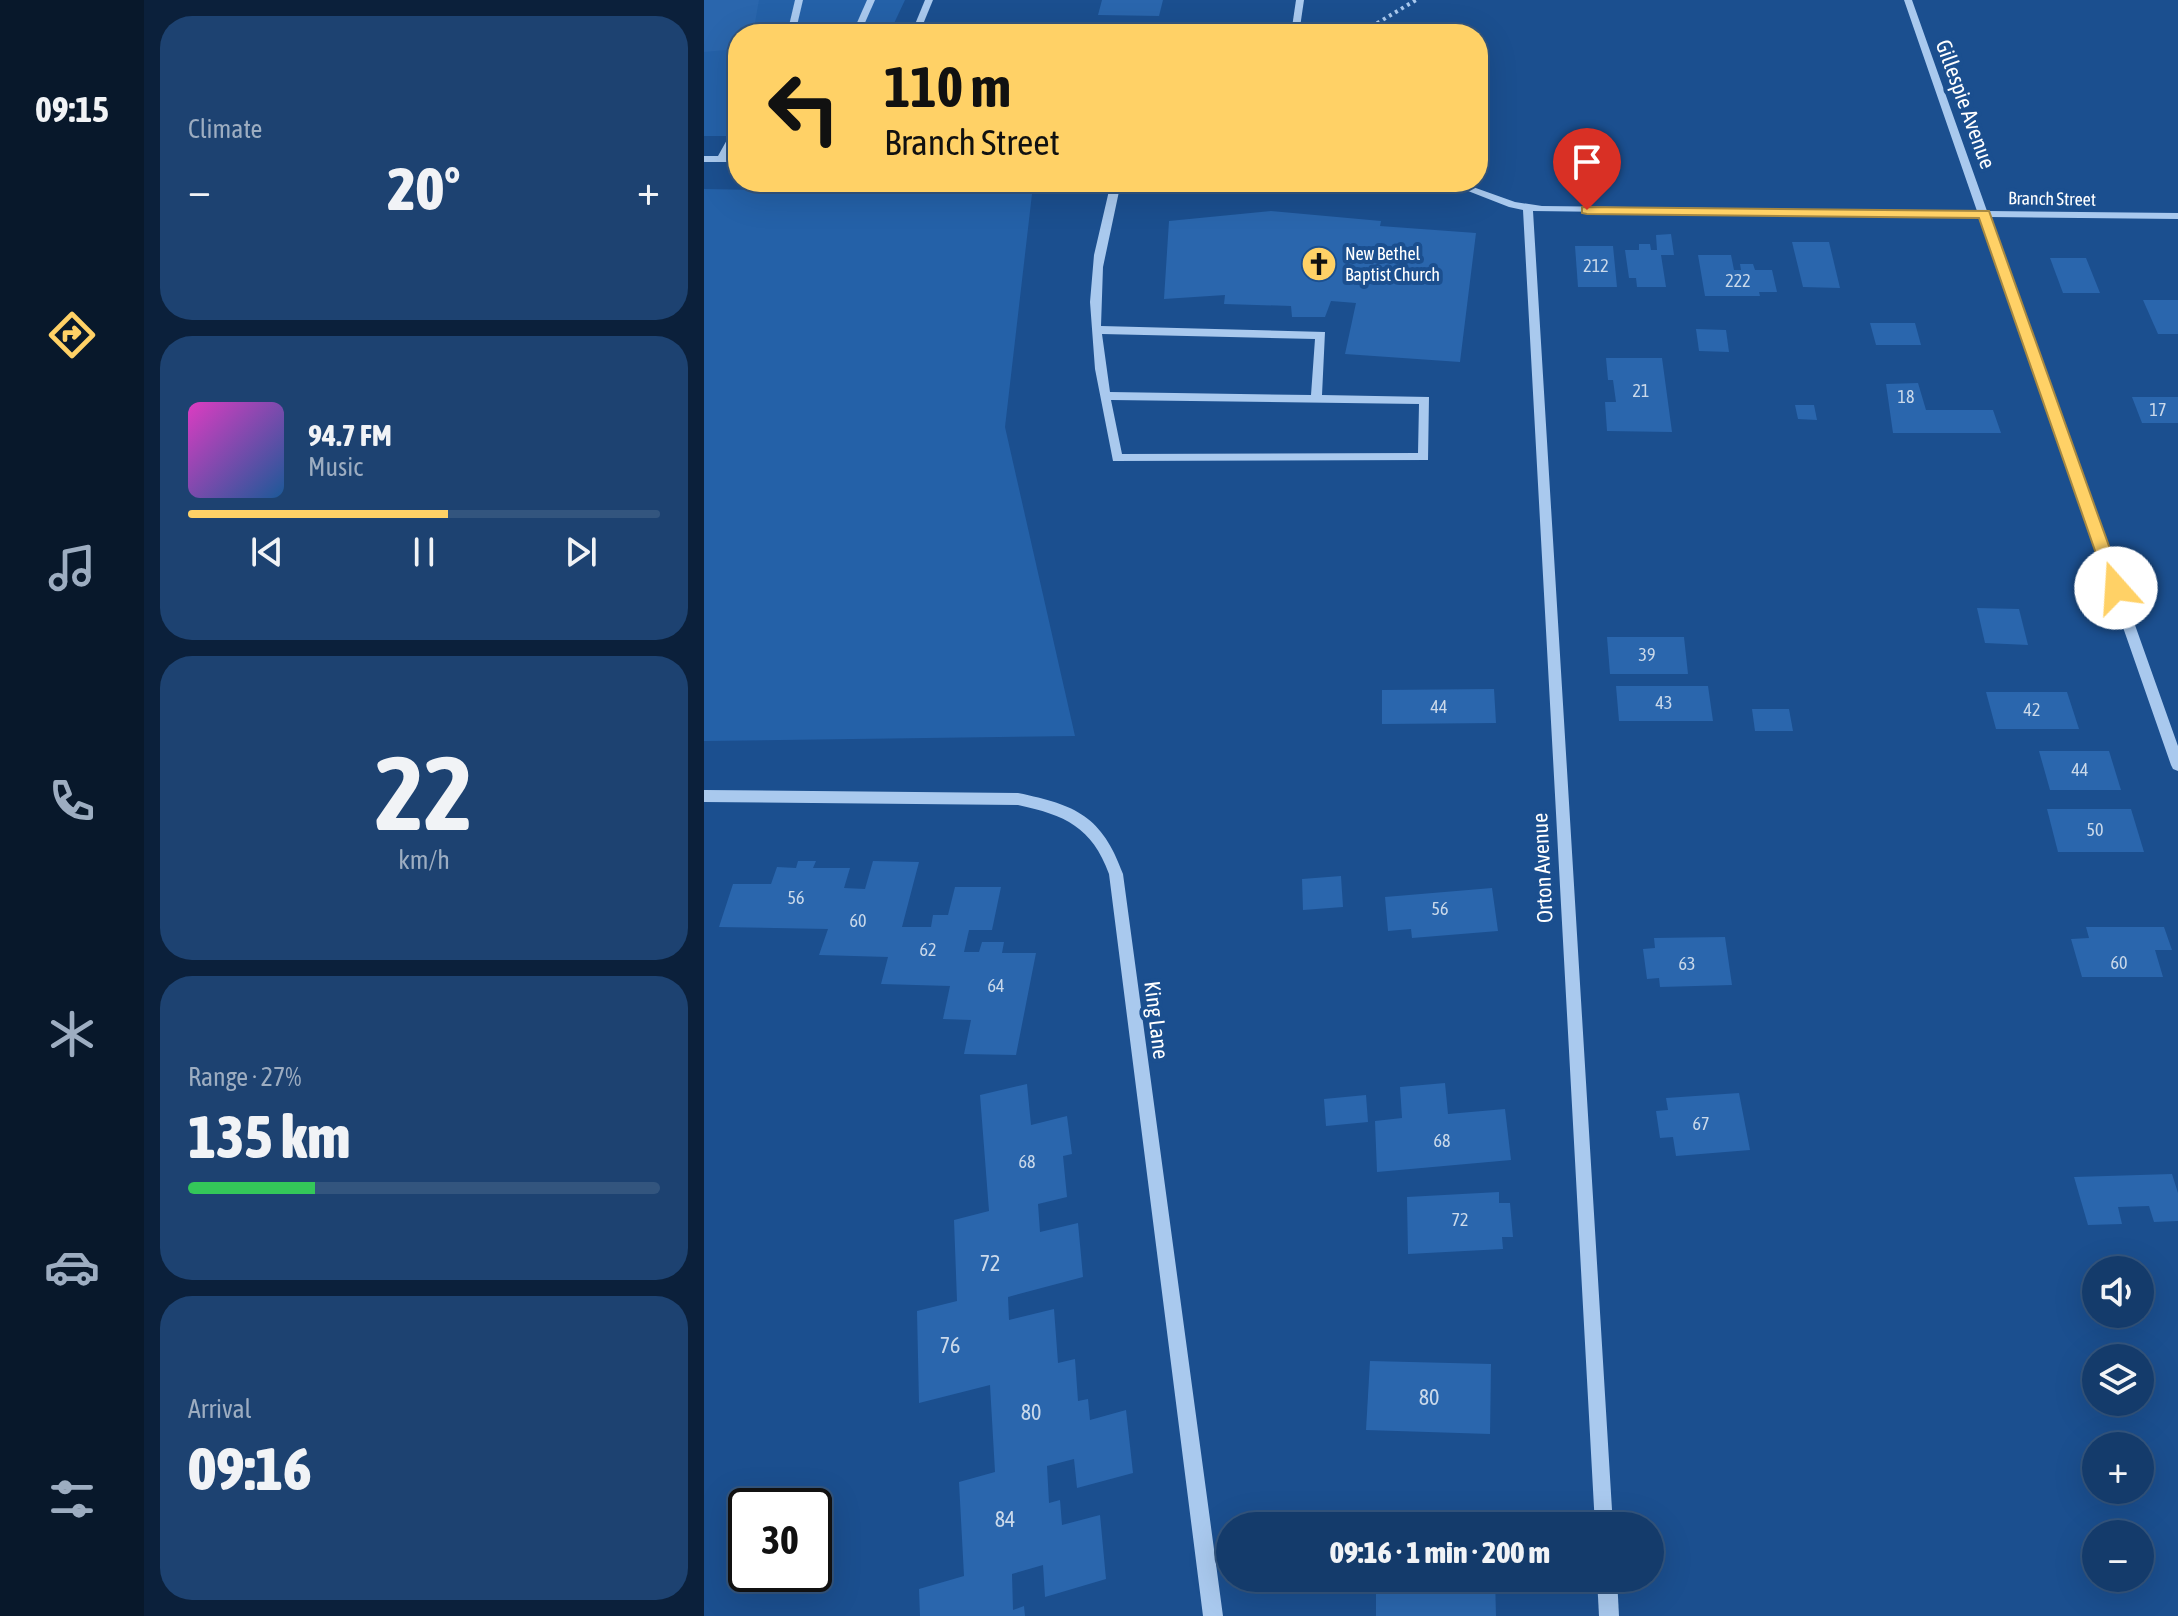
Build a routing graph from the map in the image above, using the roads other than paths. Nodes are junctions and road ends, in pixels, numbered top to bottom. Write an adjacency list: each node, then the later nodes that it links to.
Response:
1 (799, 0): 6 (street)
2 (871, 0): 7 (street)
3 (929, 0): 8 (street)
4 (1300, 0): 9 (street)
5 (1908, 0): 17 (street, Gillespie Avenue)
6 (793, 24)
7 (860, 24)
8 (919, 24)
9 (1296, 24)
10 (728, 147): 12 (street)
11 (704, 159): 12 (street)
12 (721, 159): 13 (street)
13 (728, 159)
14 (1114, 192): 19 (street)
15 (1480, 192): 16 (street, Branch Street)
16 (1528, 208): 17 (street, Branch Street); 24 (street, Orton Avenue)
17 (1985, 214): 18 (street, Branch Street); 22 (street, Gillespie Avenue)
18 (2178, 216)
19 (1096, 330): 20 (street); 21 (street)
20 (1105, 396): 21 (street); 21 (street)
21 (1316, 398)
22 (2178, 765)
23 (704, 796): 26 (street, King Lane)
24 (1603, 1512)
25 (1608, 1592): 27 (street)
26 (1213, 1616)
27 (1609, 1616)

